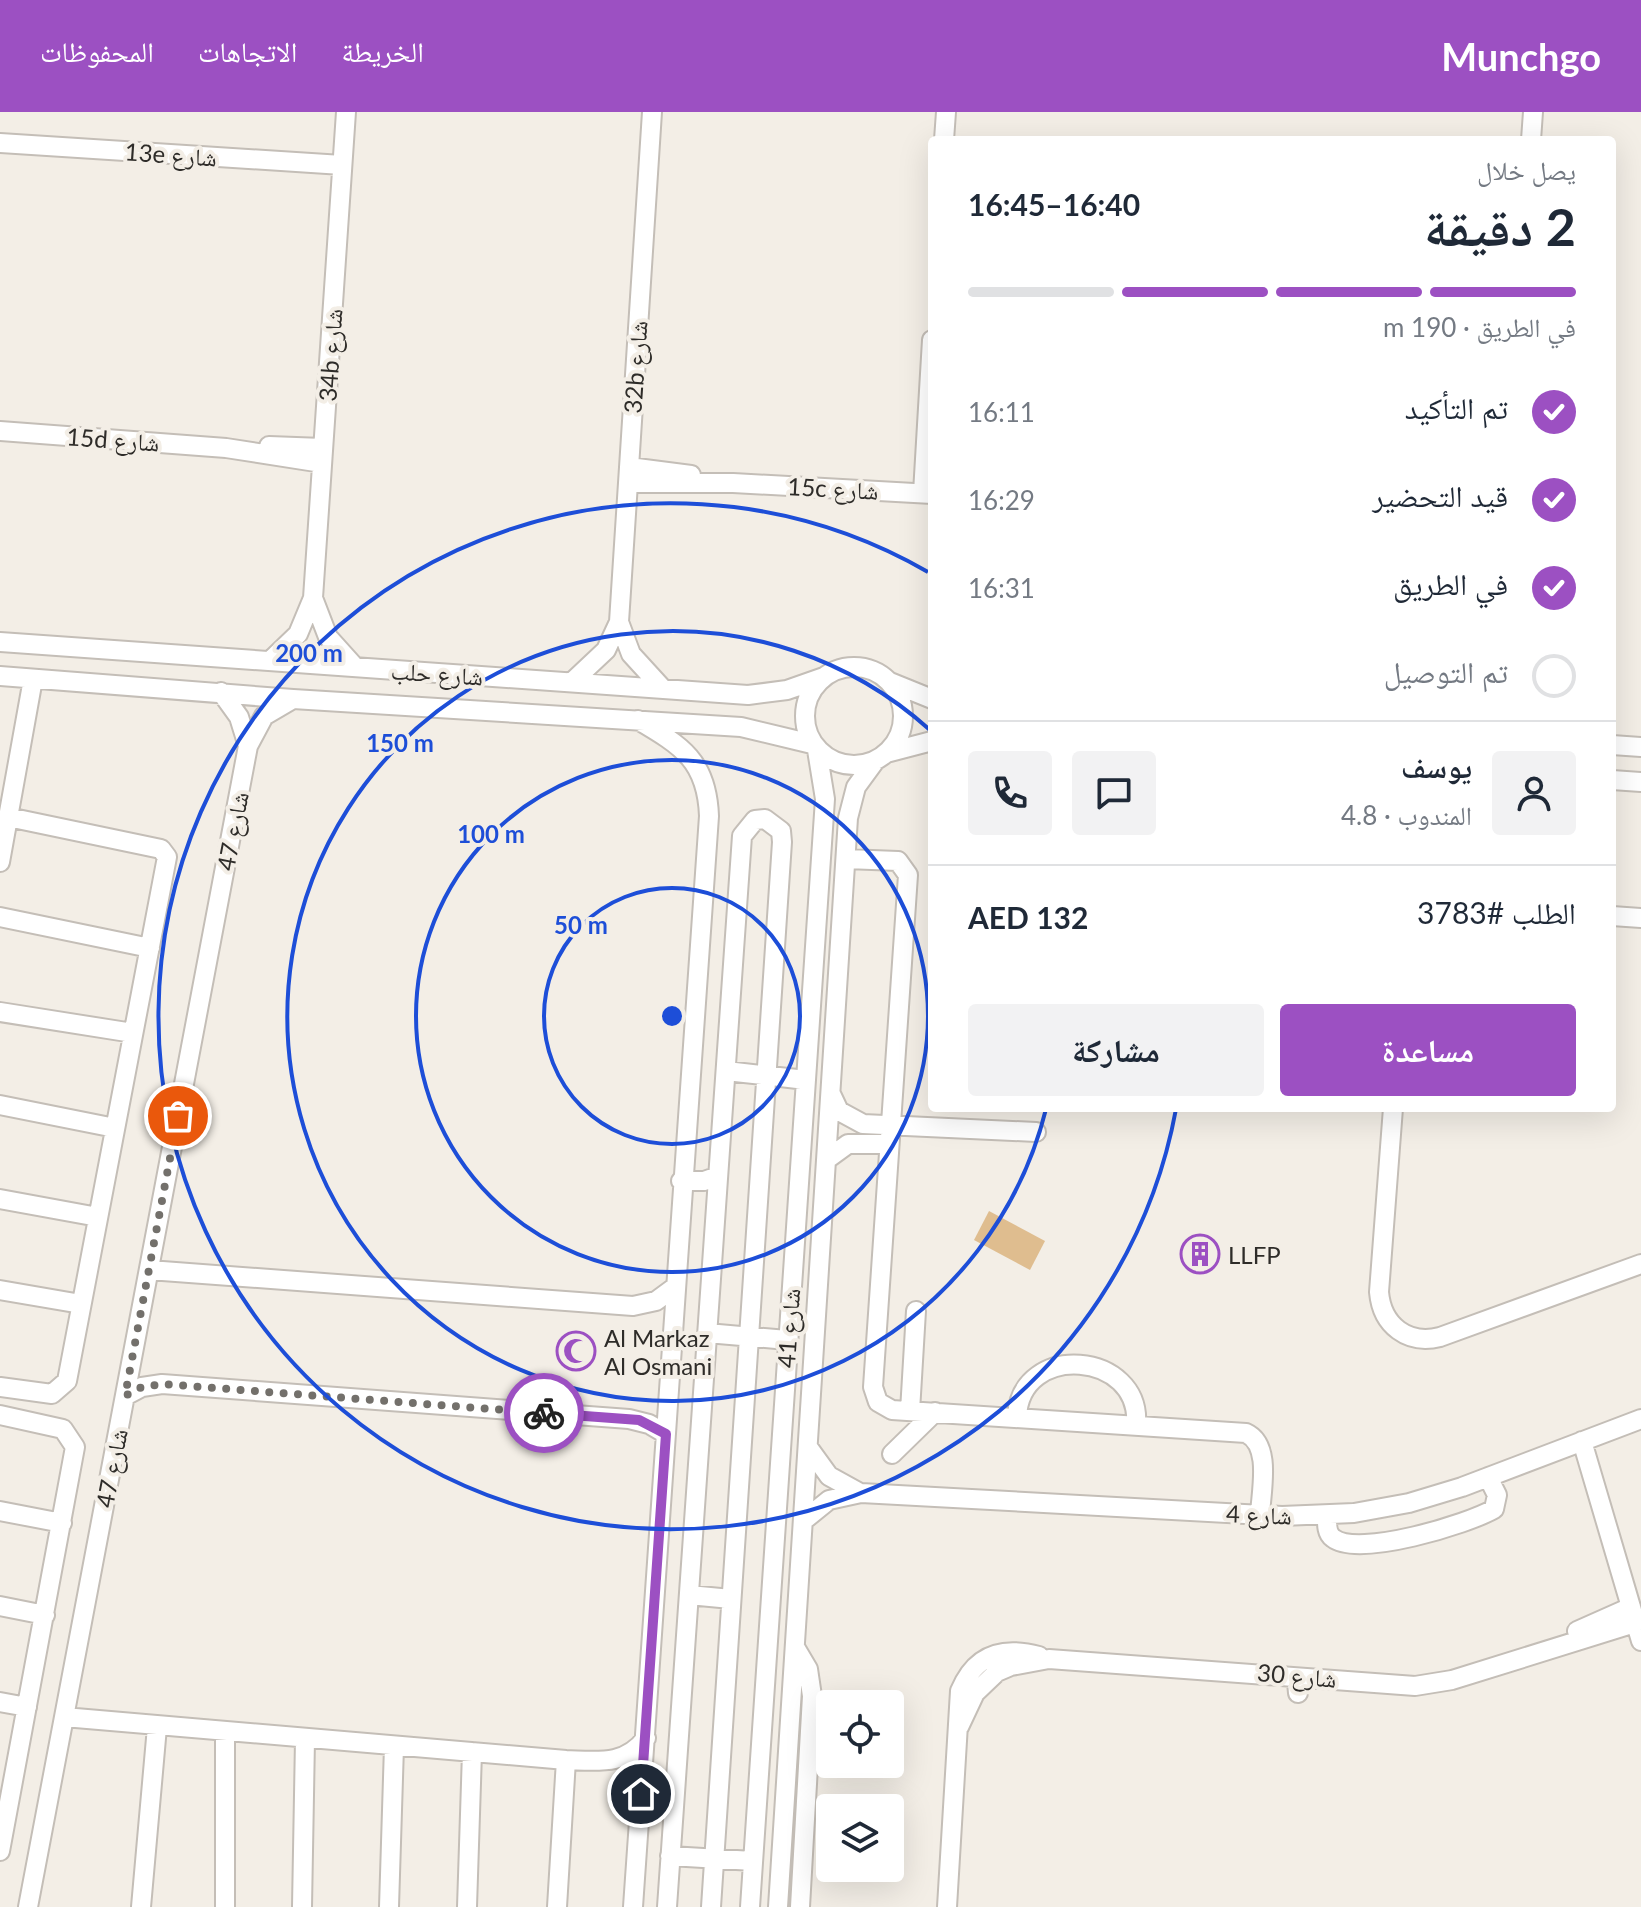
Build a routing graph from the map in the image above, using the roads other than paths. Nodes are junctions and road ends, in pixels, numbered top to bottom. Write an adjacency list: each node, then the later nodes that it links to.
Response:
1 (346, 112): 8 (street, 34b شارع)
2 (652, 112): 12 (street, 32b شارع)
3 (946, 112): 5 (street)
4 (1533, 112): 6 (street)
5 (944, 136)
6 (1531, 136)
7 (0, 143): 8 (street, 13e شارع)
8 (342, 165): 10 (street, 34b شارع)
9 (0, 431): 10 (street, 15d شارع)
10 (323, 455): 14 (street, 34b شارع)
11 (928, 471): 13 (street)
12 (628, 475): 13 (street, 15c شارع); 15 (street, 32b شارع)
13 (927, 493)
14 (313, 598): 17 (street, 34b شارع); 18 (street, 34b شارع)
15 (619, 622): 23 (street, 32b شارع); 24 (street, 32b شارع)
16 (0, 642): 17 (street, شارع حلب)
17 (270, 661): 18 (street, شارع حلب)
18 (355, 667): 23 (street, شارع حلب)
19 (0, 676): 21 (street, شارع حلب)
20 (824, 677): 22 (street); 24 (street, شارع حلب); 32 (street)
21 (33, 679): 25 (street, شارع حلب); 37 (street)
22 (888, 680): 26 (street); 34 (street)
23 (572, 682): 24 (street, شارع حلب)
24 (663, 689)
25 (221, 692): 27 (street, شارع حلب); 31 (street)
26 (928, 697)
27 (293, 699): 28 (street, شارع حلب); 31 (street, شارع 47)
28 (638, 720): 32 (street, شارع حلب); 57 (street)
29 (928, 742): 34 (street)
30 (1616, 745): 33 (street)
31 (248, 746): 62 (street, شارع 47)
32 (815, 747): 34 (street); 48 (street, شارع 41)
33 (1641, 747)
34 (881, 757): 38 (street, شارع 41)
35 (1616, 780): 36 (street)
36 (1641, 782)
37 (8, 817): 39 (street); 43 (street)
38 (846, 859): 49 (street, شارع 41); 54 (street)
39 (0, 862)
40 (1616, 916): 42 (street)
41 (0, 917): 43 (street)
42 (1641, 918)
43 (150, 948): 45 (street)
44 (0, 1012): 45 (street)
45 (133, 1033): 52 (street)
46 (726, 1071): 47 (street); 47 (street); 56 (street)
47 (766, 1076): 48 (street); 68 (street)
48 (806, 1080): 69 (street, شارع 41)
49 (831, 1094): 54 (street); 55 (street, شارع 41)
50 (0, 1105): 52 (street)
51 (1393, 1112): 61 (street)
52 (115, 1128): 60 (street)
53 (1036, 1132): 54 (street)
54 (890, 1135): 55 (street); 72 (street)
55 (826, 1160): 80 (street, شارع 41)
56 (718, 1176): 57 (street); 59 (street)
57 (681, 1188): 59 (street); 63 (street)
58 (0, 1199): 60 (street)
59 (717, 1199): 67 (street)
60 (98, 1217): 65 (street)
61 (1641, 1264)
62 (149, 1270): 63 (street); 71 (street, شارع 47)
63 (675, 1287): 78 (street)
64 (0, 1290): 65 (street)
65 (81, 1304): 70 (street)
66 (916, 1311): 72 (street)
67 (707, 1333): 68 (street); 90 (street)
68 (749, 1337): 69 (street); 91 (street)
69 (787, 1340): 113 (street, شارع 41)
70 (0, 1387)
71 (125, 1396): 78 (street); 101 (street, شارع 47)
72 (910, 1411): 73 (street)
73 (935, 1412): 75 (street); 81 (street)
74 (0, 1415): 88 (street)
75 (1017, 1417): 77 (street); 77 (street)
76 (1641, 1419): 79 (street, شارع 4)
77 (1136, 1425): 85 (street)
78 (666, 1434): 97 (street)
79 (1575, 1443): 82 (street, شارع 4); 89 (street)
80 (808, 1447): 83 (street, شارع 4); 87 (street, شارع 41)
81 (892, 1454)
82 (1488, 1477): 86 (street, شارع 4); 86 (street)
83 (861, 1493): 85 (street, شارع 4); 87 (street, شارع 4)
84 (0, 1511): 88 (street)
85 (1260, 1515): 86 (street, شارع 4)
86 (1327, 1515)
87 (803, 1521): 95 (street, شارع 41)
88 (62, 1523): 93 (street)
89 (1633, 1583): 94 (street)
90 (689, 1595): 91 (street); 96 (street)
91 (731, 1599): 112 (street)
92 (0, 1606): 93 (street)
93 (45, 1615): 99 (street)
94 (1636, 1624): 127 (street, شارع 30)
95 (795, 1647): 125 (street, شارع 41); 126 (street)
96 (682, 1687): 97 (street); 100 (street)
97 (649, 1699): 100 (street); 104 (street)
98 (0, 1702): 99 (street)
99 (27, 1707): 109 (street)
100 (680, 1710): 111 (street)
101 (64, 1717): 102 (street); 114 (street, شارع 47)
102 (157, 1727): 103 (street); 115 (street)
103 (225, 1732): 105 (street); 116 (street)
104 (646, 1738): 108 (street); 121 (street)
105 (305, 1739): 106 (street); 117 (street)
106 (394, 1746): 107 (street); 118 (street)
107 (472, 1752): 108 (street); 119 (street)
108 (566, 1760): 120 (street)
109 (5, 1801): 110 (street)
110 (0, 1851)
111 (670, 1856): 112 (street); 122 (street)
112 (714, 1859): 113 (street); 123 (street)
113 (753, 1861): 124 (street, شارع 41)
114 (28, 1907)
115 (141, 1907)
116 (225, 1907)
117 (302, 1907)
118 (389, 1907)
119 (467, 1907)
120 (557, 1907)
121 (633, 1907)
122 (667, 1907)
123 (711, 1907)
124 (750, 1907)
125 (778, 1907)
126 (800, 1907)
127 (947, 1907)

